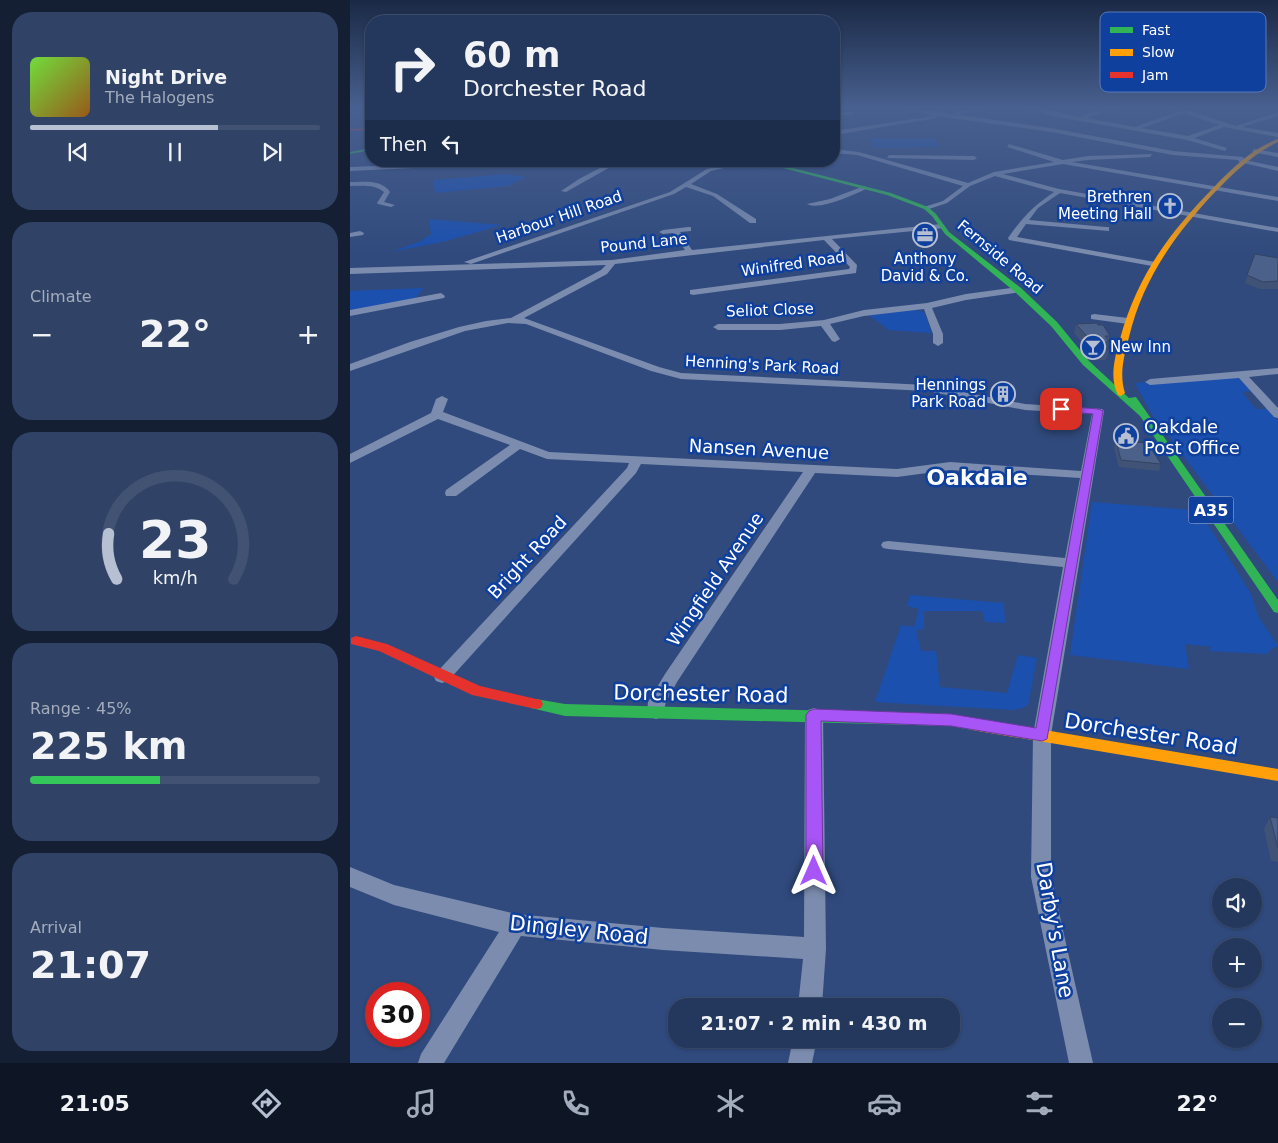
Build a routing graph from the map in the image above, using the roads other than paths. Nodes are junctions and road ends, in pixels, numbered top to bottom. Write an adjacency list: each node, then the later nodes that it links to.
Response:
1 (869, 157): 6 (street)
2 (1043, 157): 9 (street)
3 (1112, 157): 9 (street)
4 (1209, 157): 8 (street)
5 (1247, 157): 8 (main road)
6 (875, 158): 7 (street); 18 (street)
7 (974, 158)
8 (1242, 160): 15 (street); 21 (main road)
9 (1061, 162): 16 (street); 21 (street)
10 (403, 167): 14 (street)
11 (606, 167): 22 (street)
12 (723, 167): 19 (street, Harbour Hill Road)
13 (778, 167): 20 (main road, Fernside Road / A35)
14 (350, 169)
15 (1278, 169)
16 (994, 174): 18 (street); 23 (street)
17 (350, 184): 26 (street)
18 (968, 185): 27 (street)
19 (687, 186): 29 (street); 43 (street, Harbour Hill Road)
20 (864, 188): 25 (street); 27 (main road, Fernside Road / A35)
21 (1215, 188): 24 (street); 28 (main road)
22 (564, 191)
23 (1059, 191): 28 (street); 30 (street)
24 (1278, 199)
25 (810, 204)
26 (390, 205)
27 (931, 206): 31 (main road, Fernside Road / A35)
28 (1189, 214): 34 (street); 42 (main road)
29 (753, 221)
30 (1023, 222): 33 (street); 42 (street)
31 (941, 226): 39 (street, Pound Lane); 45 (main road, Fernside Road / A35)
32 (688, 229): 35 (street)
33 (1106, 229)
34 (1278, 230)
35 (675, 231): 36 (street); 40 (street)
36 (663, 232)
37 (360, 233): 38 (street)
38 (350, 234)
39 (825, 237): 40 (street, Pound Lane); 46 (street, Winifred Road)
40 (690, 252): 41 (street, Pound Lane)
41 (612, 262): 43 (street, Pound Lane); 51 (street)
42 (1152, 264): 52 (main road)
43 (458, 267): 44 (street, Pound Lane)
44 (350, 271)
45 (1018, 290): 48 (street, Seliot Close); 61 (main road, Fernside Road / A35)
46 (693, 292)
47 (441, 296): 49 (street)
48 (927, 306): 53 (street, Seliot Close); 56 (street)
49 (350, 313)
50 (1092, 318): 52 (street)
51 (515, 319): 57 (street, Henning's Park Road); 63 (street, Henning's Park Road)
52 (1128, 321): 61 (main road)
53 (824, 323): 54 (street, Seliot Close); 55 (street, Seliot Close)
54 (718, 327)
55 (835, 338)
56 (938, 343)
57 (350, 368)
58 (1278, 371): 59 (street)
59 (1242, 375): 60 (street); 65 (street)
60 (1150, 382)
61 (1120, 388): 74 (main road, A35)
62 (442, 399): 64 (street)
63 (1098, 411): 70 (street, Darby's Lane)
64 (436, 415): 66 (street, Nansen Avenue); 67 (street)
65 (1278, 416)
66 (519, 444): 68 (street, Nansen Avenue); 71 (street)
67 (350, 459)
68 (637, 460): 69 (street, Nansen Avenue); 77 (street, Bright Road)
69 (811, 470): 70 (street, Nansen Avenue); 78 (street, Wingfield Avenue)
70 (1086, 475): 73 (street, Darby's Lane)
71 (451, 493)
72 (888, 545): 73 (street)
73 (1071, 562): 80 (street, Darby's Lane)
74 (1278, 609)
75 (350, 628): 76 (main road, Dorchester Road)
76 (353, 643): 77 (main road, Dorchester Road)
77 (442, 677): 78 (main road, Dorchester Road)
78 (656, 712): 79 (main road, Dorchester Road)
79 (814, 715): 80 (main road, Dorchester Road); 84 (street)
80 (1042, 735): 81 (main road, Dorchester Road); 89 (street, Darby's Lane)
81 (1278, 775)
82 (350, 877): 83 (street, Dingley Road)
83 (516, 925): 84 (street, Dingley Road); 87 (street)
84 (815, 948): 85 (street)
85 (811, 998)
86 (803, 1048): 88 (street)
87 (430, 1063)
88 (800, 1063)
89 (1081, 1063)

